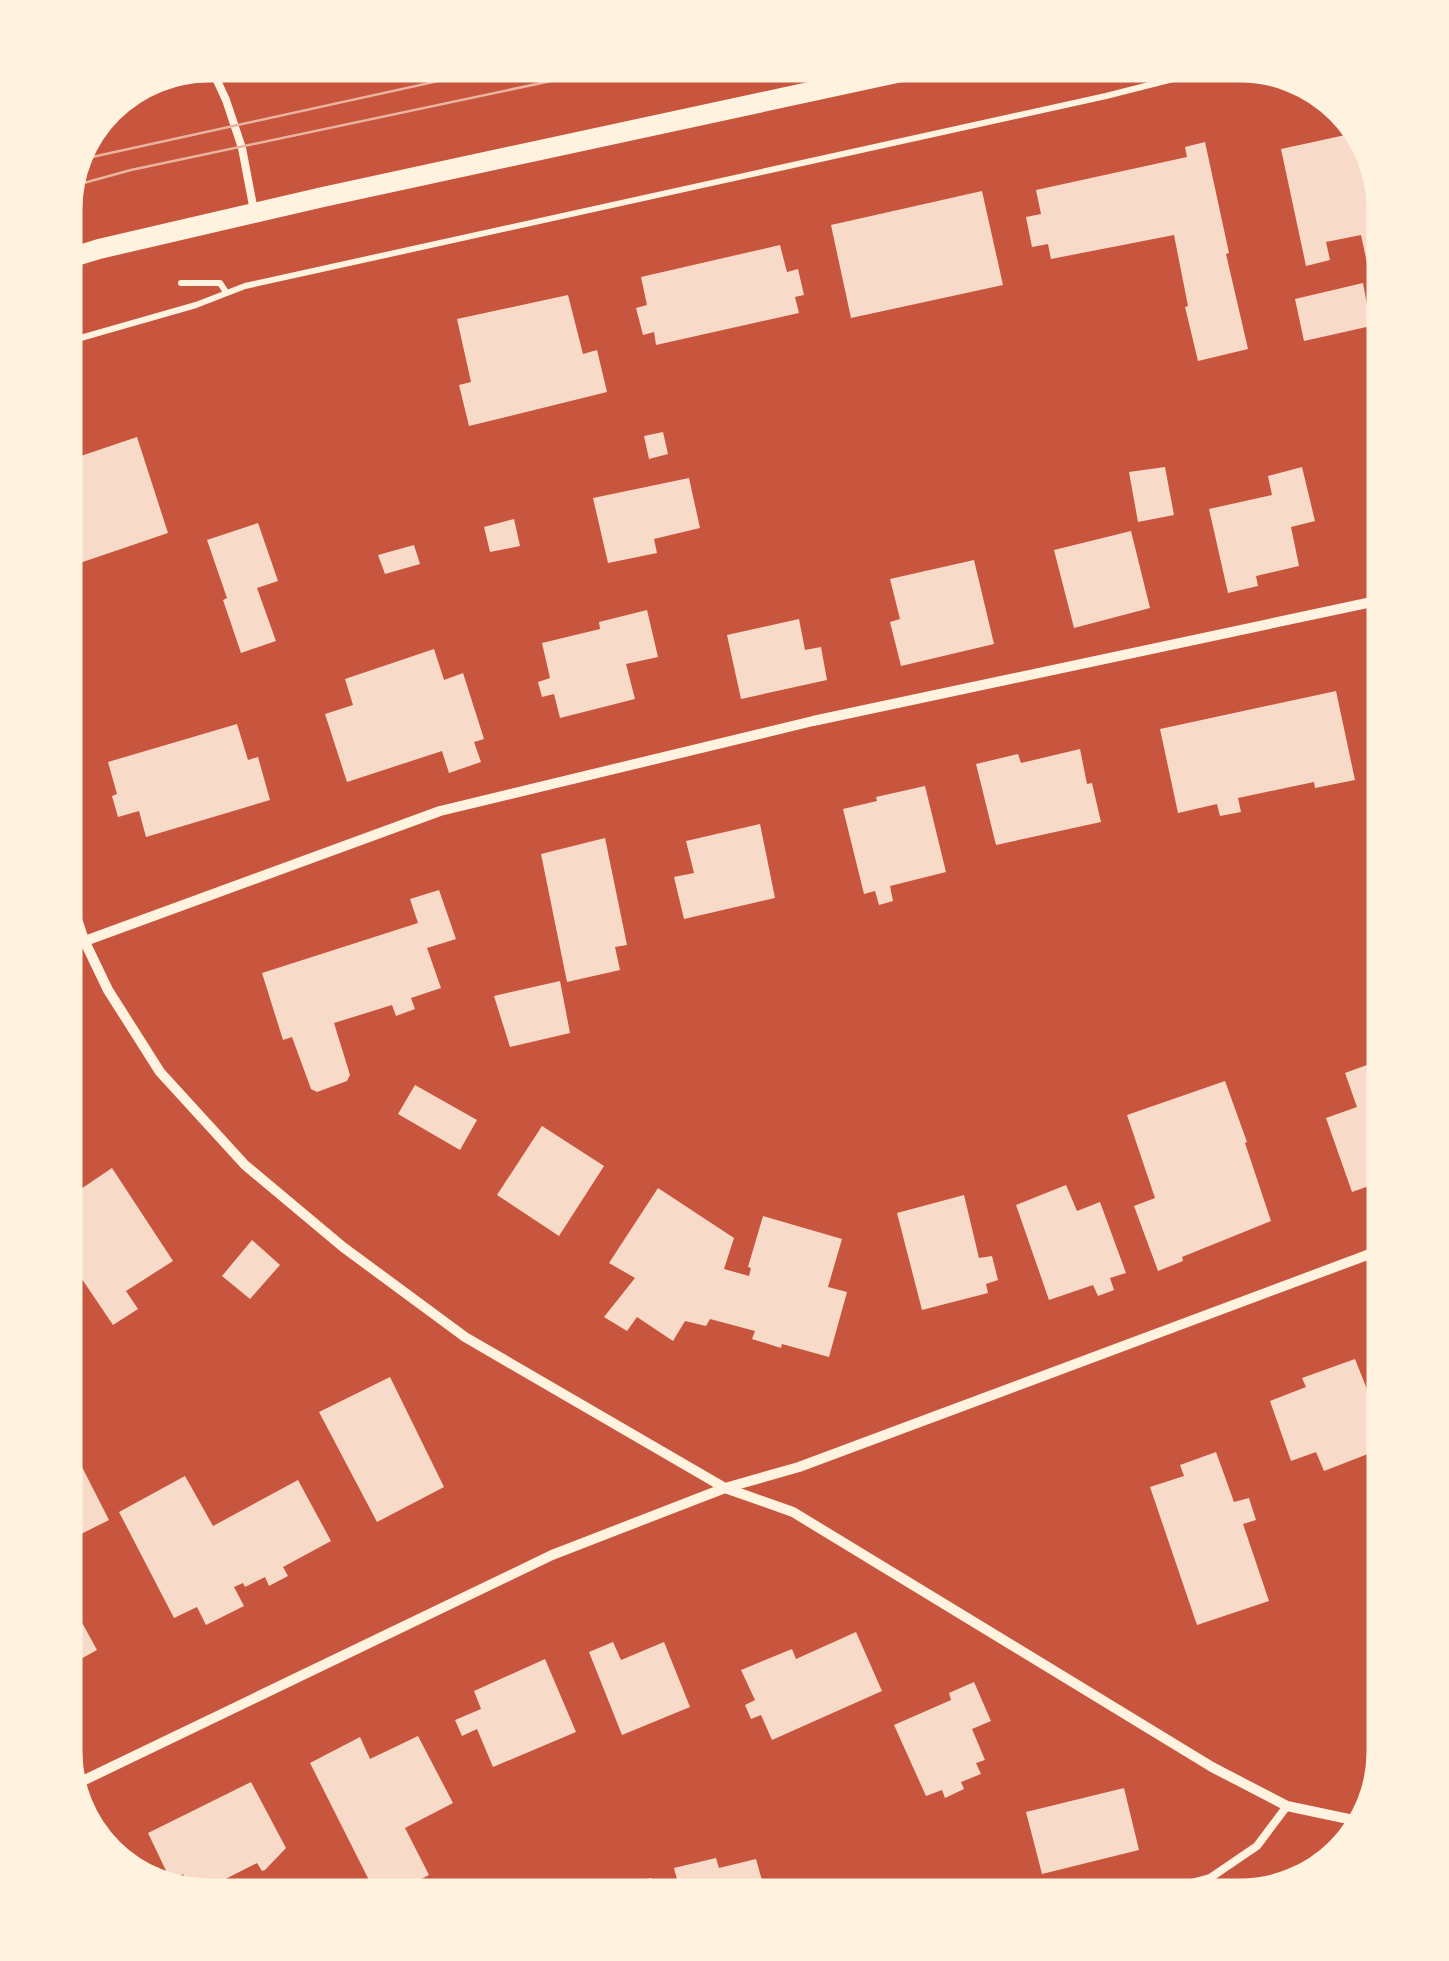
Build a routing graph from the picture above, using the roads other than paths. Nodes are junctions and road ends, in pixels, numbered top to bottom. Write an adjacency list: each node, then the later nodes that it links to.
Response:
1 (216, 80): 3 (lane)
2 (864, 80): 3 (main road)
3 (255, 214): 4 (main road)
4 (80, 254)
5 (1369, 603): 7 (street)
6 (80, 928): 7 (street)
7 (84, 940): 8 (street); 10 (street)
8 (80, 942)
9 (1369, 1254): 10 (street)
10 (725, 1488): 11 (street); 12 (street)
11 (83, 1781)
12 (1287, 1806): 13 (street); 14 (lane)
13 (1350, 1819)
14 (1199, 1881)

